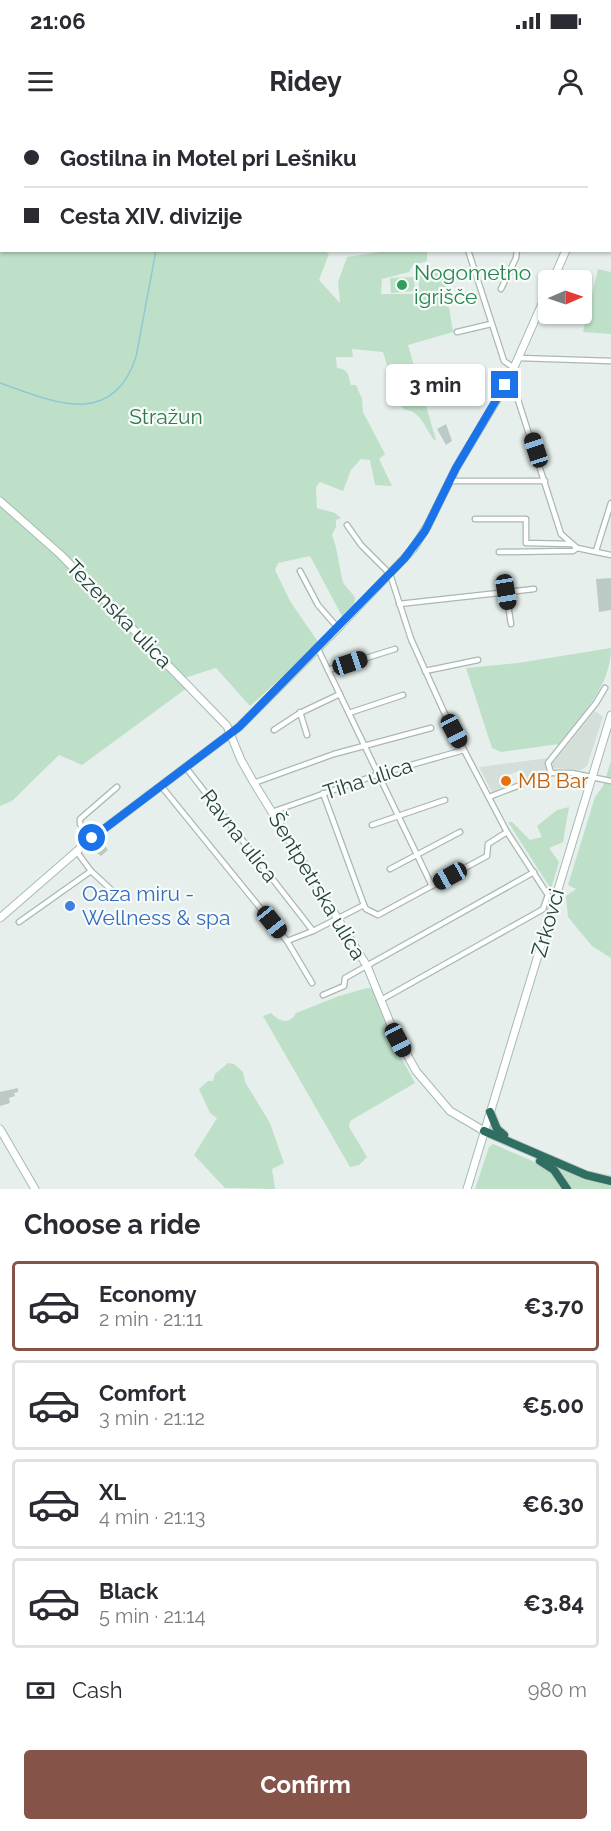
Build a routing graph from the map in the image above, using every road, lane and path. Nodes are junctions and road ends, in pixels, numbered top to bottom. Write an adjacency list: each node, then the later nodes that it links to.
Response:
1 (469, 252): 7 (street)
2 (517, 252): 5 (street)
3 (565, 252): 4 (street)
4 (557, 270)
5 (501, 289)
6 (538, 314): 9 (street)
7 (491, 324): 8 (street); 11 (street)
8 (457, 332)
9 (519, 358): 10 (street); 11 (street)
10 (611, 361)
11 (512, 371): 12 (street); 13 (street)
12 (449, 481): 13 (street); 24 (street)
13 (545, 481): 18 (street)
14 (0, 501): 43 (street, Tezenska ulica)
15 (611, 503): 20 (street)
16 (475, 519): 18 (street)
17 (347, 525): 24 (street)
18 (570, 544): 19 (street)
19 (576, 548): 20 (street); 21 (street)
20 (596, 550): 22 (street)
21 (499, 552)
22 (611, 555)
23 (300, 571): 29 (street)
24 (390, 574): 27 (street); 29 (street)
25 (534, 589): 26 (street)
26 (506, 592): 27 (street); 28 (street)
27 (399, 604): 34 (street)
28 (511, 624)
29 (338, 628): 30 (street)
30 (318, 648): 33 (street); 43 (street)
31 (395, 648): 33 (street)
32 (478, 660): 34 (street)
33 (328, 670): 36 (street)
34 (425, 670): 46 (street)
35 (604, 688): 48 (street)
36 (340, 694): 38 (street); 39 (street)
37 (402, 695): 39 (street)
38 (300, 712): 42 (street); 44 (street)
39 (349, 713): 45 (street)
40 (611, 715): 50 (street, Zrkovci)
41 (431, 728): 45 (street)
42 (274, 730)
43 (231, 734): 47 (street); 52 (street, Šentpetrska ulica)
44 (307, 735)
45 (365, 745): 49 (street); 52 (street)
46 (464, 750): 49 (street, Tiha ulica); 56 (street)
47 (187, 769): 54 (street); 75 (street, Ravna ulica)
48 (551, 773): 50 (street); 56 (street)
49 (379, 774): 55 (street, Tiha ulica); 59 (street)
50 (592, 777): 51 (street); 81 (street, Zrkovci)
51 (611, 781)
52 (254, 783): 58 (street, Šentpetrska ulica)
53 (117, 787): 63 (street)
54 (162, 787): 63 (street); 76 (street)
55 (323, 793): 58 (street, Tiha ulica); 71 (street)
56 (489, 797): 62 (street)
57 (445, 800): 59 (street)
58 (272, 812): 73 (street, Šentpetrska ulica)
59 (398, 815): 60 (street); 65 (street)
60 (372, 825)
61 (460, 832): 65 (street)
62 (507, 832): 68 (street); 69 (street)
63 (92, 838): 64 (street)
64 (77, 852): 67 (street); 72 (street)
65 (417, 854): 66 (street); 69 (street)
66 (390, 868)
67 (91, 871): 70 (street); 74 (street)
68 (534, 872): 77 (street); 80 (street)
69 (432, 886): 71 (street)
70 (120, 898)
71 (364, 904): 73 (street)
72 (1, 916)
73 (337, 919): 75 (street); 77 (street, Šentpetrska ulica)
74 (19, 922)
75 (313, 931): 76 (street)
76 (287, 941): 78 (street)
77 (367, 966): 79 (street); 80 (street, Šentpetrska ulica)
78 (312, 983)
79 (323, 995)
80 (381, 1000): 83 (street, Šentpetrska ulica)
81 (490, 1112): 83 (street, Zrkovci); 84 (highway)
82 (0, 1129): 86 (street)
83 (484, 1131): 84 (highway); 87 (street, Zrkovci); 88 (highway)
84 (507, 1141): 85 (highway)
85 (611, 1180)
86 (35, 1189)
87 (467, 1189)
88 (567, 1189)

